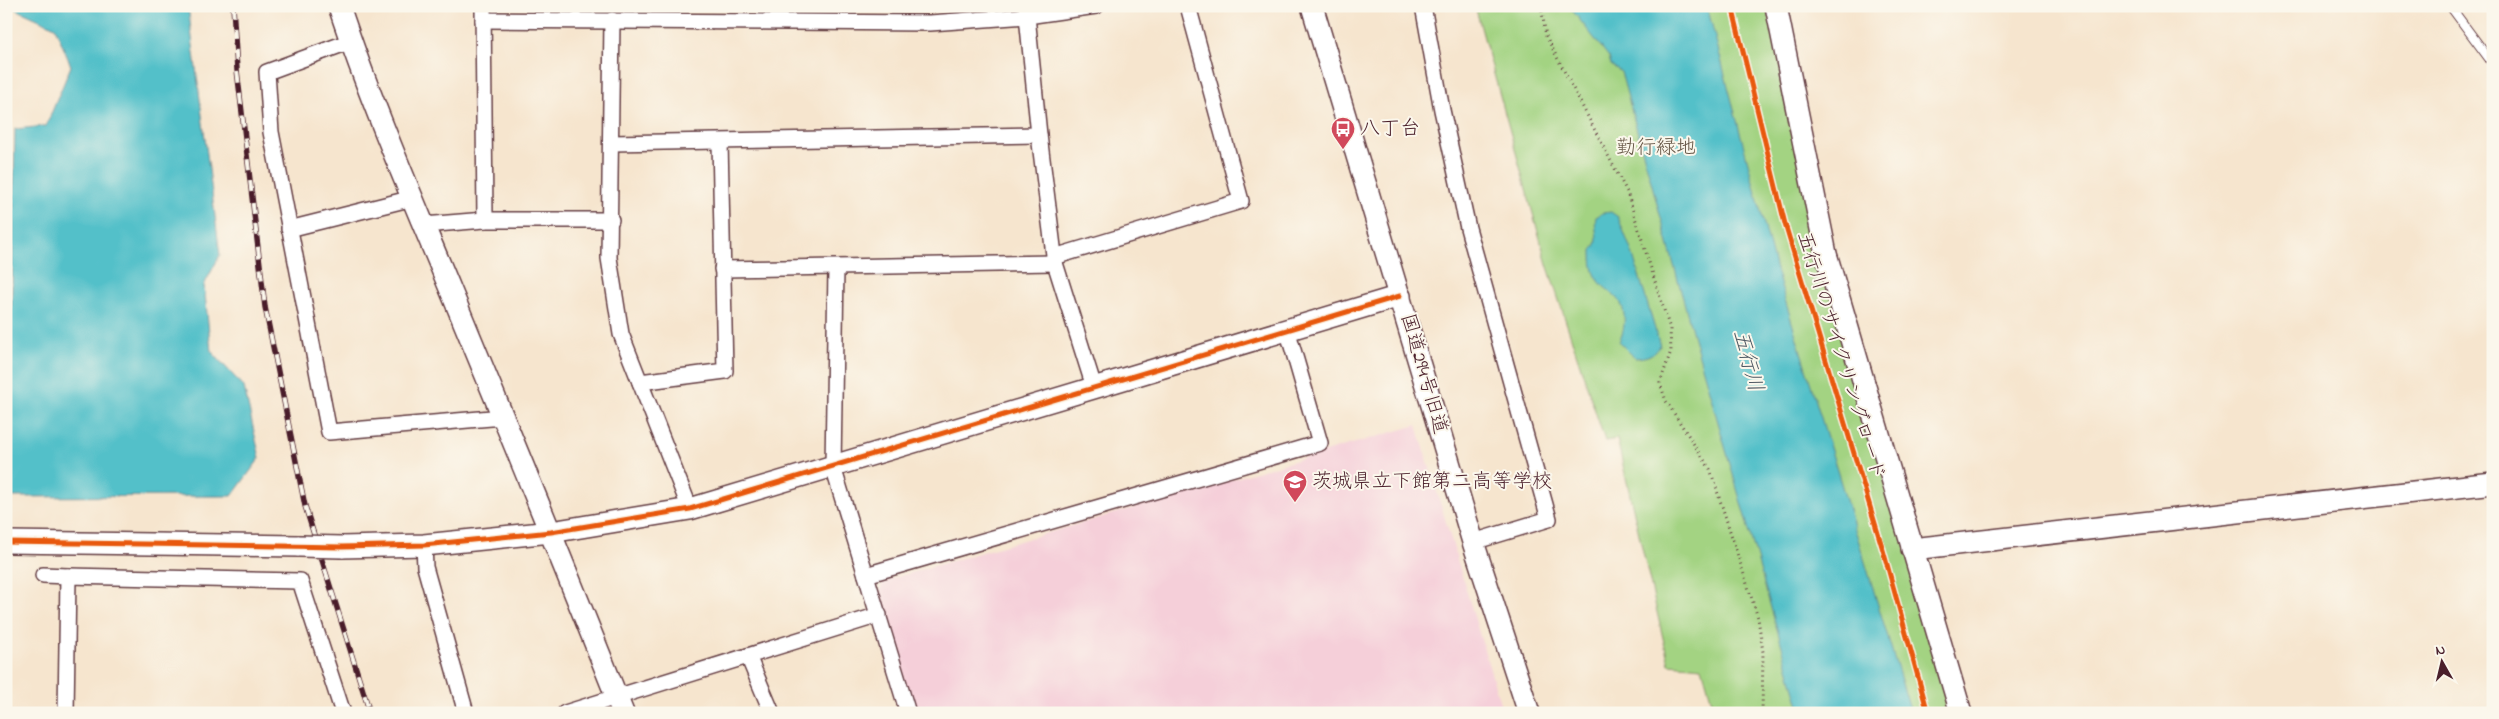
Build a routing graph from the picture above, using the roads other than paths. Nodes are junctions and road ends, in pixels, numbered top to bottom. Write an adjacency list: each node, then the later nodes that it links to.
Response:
1 (339, 6): 11 (street)
2 (1096, 6): 8 (street)
3 (1188, 6): 21 (street)
4 (1312, 6): 24 (street, 国道294号旧道)
5 (1423, 6): 34 (street)
6 (1776, 6): 36 (street)
7 (2450, 6): 12 (lane)
8 (1026, 11): 10 (street); 13 (street)
9 (483, 13): 10 (street); 17 (street)
10 (612, 20): 15 (street)
11 (350, 41): 16 (street); 20 (street)
12 (2493, 64)
13 (1038, 135): 14 (street); 21 (street)
14 (720, 142): 15 (street); 23 (street)
15 (612, 143): 18 (street)
16 (413, 198): 19 (street); 20 (street)
17 (485, 220): 18 (street); 19 (street)
18 (611, 220): 26 (street)
19 (424, 225): 28 (street)
20 (290, 229): 28 (street)
21 (1054, 260): 22 (street); 27 (street)
22 (836, 268): 23 (street); 29 (street)
23 (722, 269): 26 (street)
24 (1400, 296): 25 (street); 34 (street, 国道294号旧道)
25 (1287, 329): 27 (street); 38 (street)
26 (640, 382): 31 (street)
27 (1094, 387): 29 (street)
28 (503, 417): 32 (street)
29 (833, 466): 31 (street); 38 (street)
30 (2493, 483): 36 (street)
31 (690, 509): 32 (street)
32 (551, 532): 35 (street); 42 (street)
33 (6, 542): 35 (street, bridge)
34 (1473, 542): 49 (street, 国道294号旧道)
35 (424, 546): 45 (street)
36 (1912, 549): 50 (street)
37 (43, 575): 39 (street)
38 (866, 575): 40 (street)
39 (68, 576): 43 (street); 44 (street)
40 (879, 615): 41 (street); 48 (street)
41 (748, 656): 42 (street); 47 (street)
42 (620, 705): 46 (street)
43 (66, 713)
44 (343, 713)
45 (466, 713)
46 (565, 713)
47 (772, 713)
48 (908, 713)
49 (1529, 713)
50 (1961, 713)

